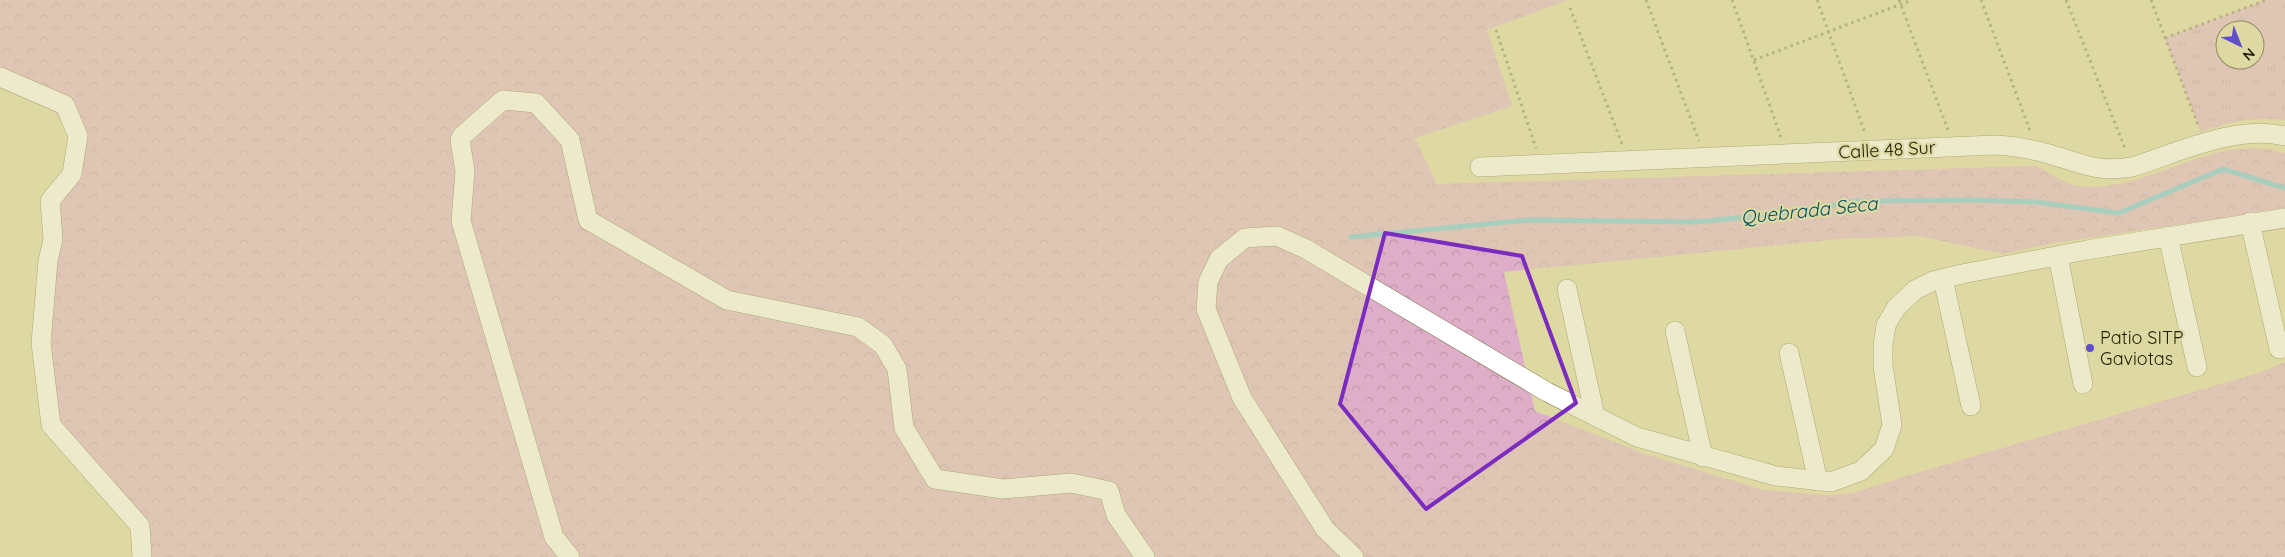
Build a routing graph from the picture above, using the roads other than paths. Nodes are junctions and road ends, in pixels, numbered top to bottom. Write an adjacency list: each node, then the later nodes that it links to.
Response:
1 (0, 77): 19 (street)
2 (2285, 136): 3 (street, Calle 48 Sur)
3 (1480, 167)
4 (2285, 218): 5 (street)
5 (2250, 222): 6 (street); 11 (street)
6 (2168, 236): 7 (street); 13 (street)
7 (2058, 256): 8 (street); 14 (street)
8 (1943, 279): 15 (street); 18 (street)
9 (1567, 289): 16 (street)
10 (1675, 331): 17 (street)
11 (2279, 349)
12 (1789, 353): 18 (street)
13 (2197, 367)
14 (2083, 384)
15 (1971, 406)
16 (1595, 416): 17 (street); 22 (street)
17 (1703, 457): 18 (street)
18 (1818, 481)
19 (142, 557)
20 (570, 557): 21 (street)
21 (1145, 557)
22 (1354, 557)

